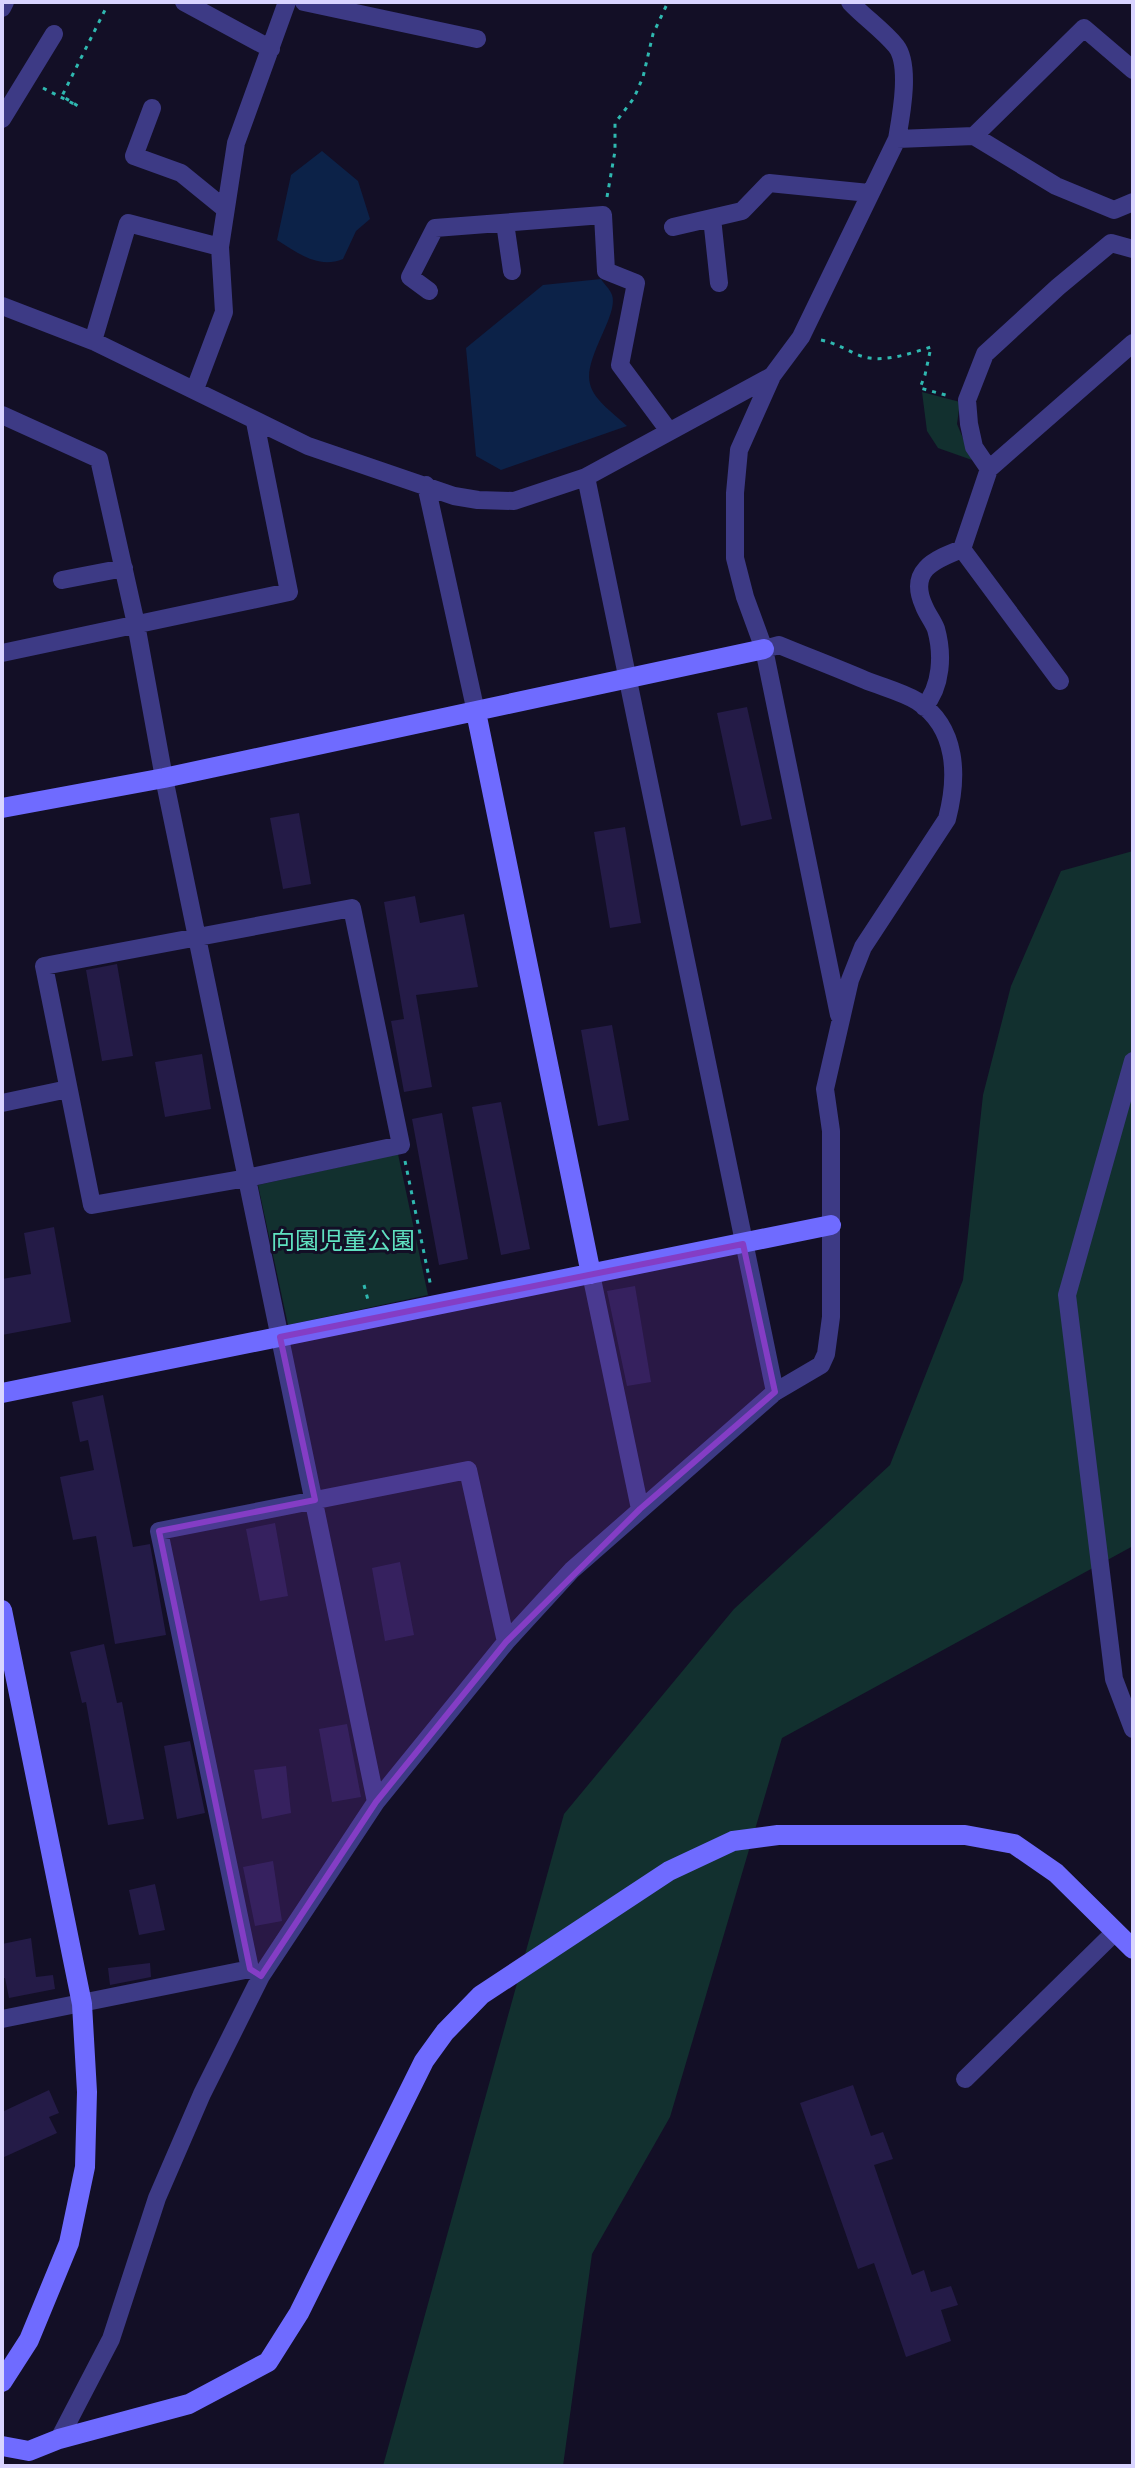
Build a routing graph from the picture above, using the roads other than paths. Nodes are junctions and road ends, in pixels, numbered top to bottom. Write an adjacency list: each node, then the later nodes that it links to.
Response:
1 (5, 2): 6 (street)
2 (184, 2): 9 (street)
3 (304, 2): 8 (street)
4 (850, 2): 14 (street)
5 (282, 4): 9 (street)
6 (2, 8)
7 (54, 34): 12 (street)
8 (477, 39)
9 (271, 49): 17 (street)
10 (1133, 70): 13 (street)
11 (152, 108): 17 (street)
12 (2, 119)
13 (974, 136): 14 (street); 16 (street)
14 (897, 139): 15 (street)
15 (869, 193): 18 (street); 29 (street)
16 (1133, 202)
17 (224, 208): 21 (street)
18 (712, 218): 20 (street); 24 (street)
19 (505, 223): 23 (street); 25 (street); 33 (street)
20 (673, 227)
21 (220, 247): 27 (street); 30 (street)
22 (1133, 249): 34 (street)
23 (512, 271)
24 (719, 283)
25 (429, 291)
26 (2, 306): 27 (street)
27 (93, 341): 30 (street)
28 (1133, 343): 34 (street)
29 (772, 376): 33 (street); 41 (street)
30 (195, 389): 32 (street)
31 (2, 415): 38 (street)
32 (255, 422): 36 (street); 40 (street)
33 (669, 431): 35 (street)
34 (989, 469): 37 (street)
35 (586, 477): 36 (street); 43 (street)
36 (426, 485): 46 (street)
37 (962, 549): 44 (street); 45 (street)
38 (124, 568): 39 (street); 40 (street)
39 (62, 580)
40 (136, 624): 42 (street); 47 (street)
41 (764, 649): 43 (street); 45 (street); 50 (street)
42 (2, 653)
43 (627, 679): 46 (street); 56 (street)
44 (1060, 681)
45 (924, 707): 50 (street)
46 (476, 712): 47 (street); 57 (street)
47 (164, 778): 48 (street); 49 (street)
48 (2, 808)
49 (197, 938): 52 (street); 54 (street); 54 (street)
50 (841, 1025): 55 (street)
51 (1133, 1061): 65 (street)
52 (68, 1089): 53 (street); 54 (street)
53 (2, 1103)
54 (247, 1178): 58 (street)
55 (831, 1225): 56 (street); 59 (street)
56 (743, 1244): 57 (street); 59 (street)
57 (591, 1274): 58 (street); 62 (street)
58 (280, 1337): 60 (street); 61 (street)
59 (775, 1392): 62 (street)
60 (2, 1393)
61 (315, 1500): 64 (street); 66 (street); 69 (street)
62 (640, 1509): 64 (street)
63 (2, 1610): 70 (street)
64 (506, 1642): 66 (street)
65 (1133, 1729)
66 (376, 1802): 69 (street)
67 (1115, 1932): 68 (street); 72 (street); 74 (street)
68 (1133, 1949)
69 (256, 1972): 70 (street); 74 (street)
70 (82, 2004): 71 (street); 73 (street)
71 (2, 2019)
72 (965, 2079)
73 (2, 2382)
74 (59, 2439): 75 (street)
75 (2, 2446)

